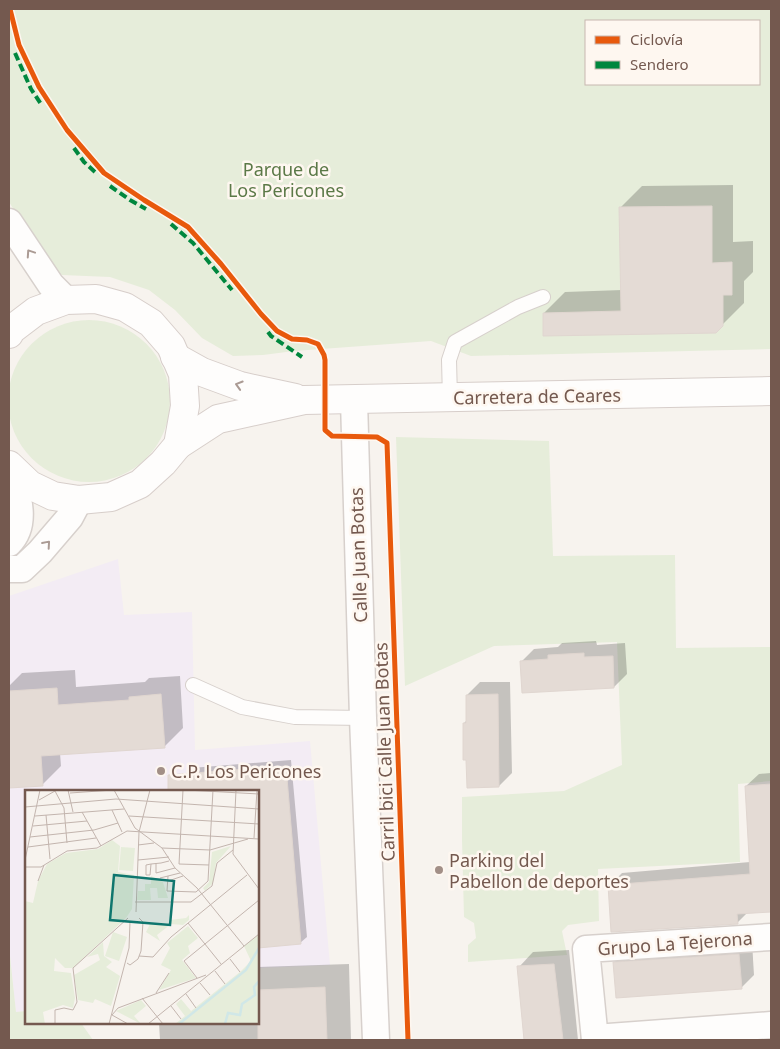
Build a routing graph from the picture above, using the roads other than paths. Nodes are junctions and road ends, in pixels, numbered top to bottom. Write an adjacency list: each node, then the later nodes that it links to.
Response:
1 (9, 222): 2 (street, one-way to 1)
2 (58, 292): 4 (main road); 5 (main road)
3 (544, 297): 7 (lane)
4 (9, 334)
5 (175, 356): 8 (main road, Carretera de Ceares, one-way to 5); 10 (main road)
6 (771, 391): 7 (main road, Carretera de Ceares)
7 (450, 398): 9 (main road, Carretera de Ceares)
8 (304, 400): 9 (main road, Carretera de Ceares); 10 (main road, Carretera de Ceares)
9 (354, 400): 16 (street, Calle Juan Botas)
10 (178, 445): 12 (main road)
11 (10, 466): 12 (main road); 13 (street)
12 (79, 500): 14 (street, one-way to 12)
13 (9, 543)
14 (21, 575)
15 (193, 685): 16 (lane)
16 (363, 718): 20 (street, Calle Juan Botas)
17 (769, 944): 19 (street, Grupo La Tejerona)
18 (771, 1025): 19 (street, Grupo La Tejerona)
19 (595, 1039)
20 (376, 1040)

